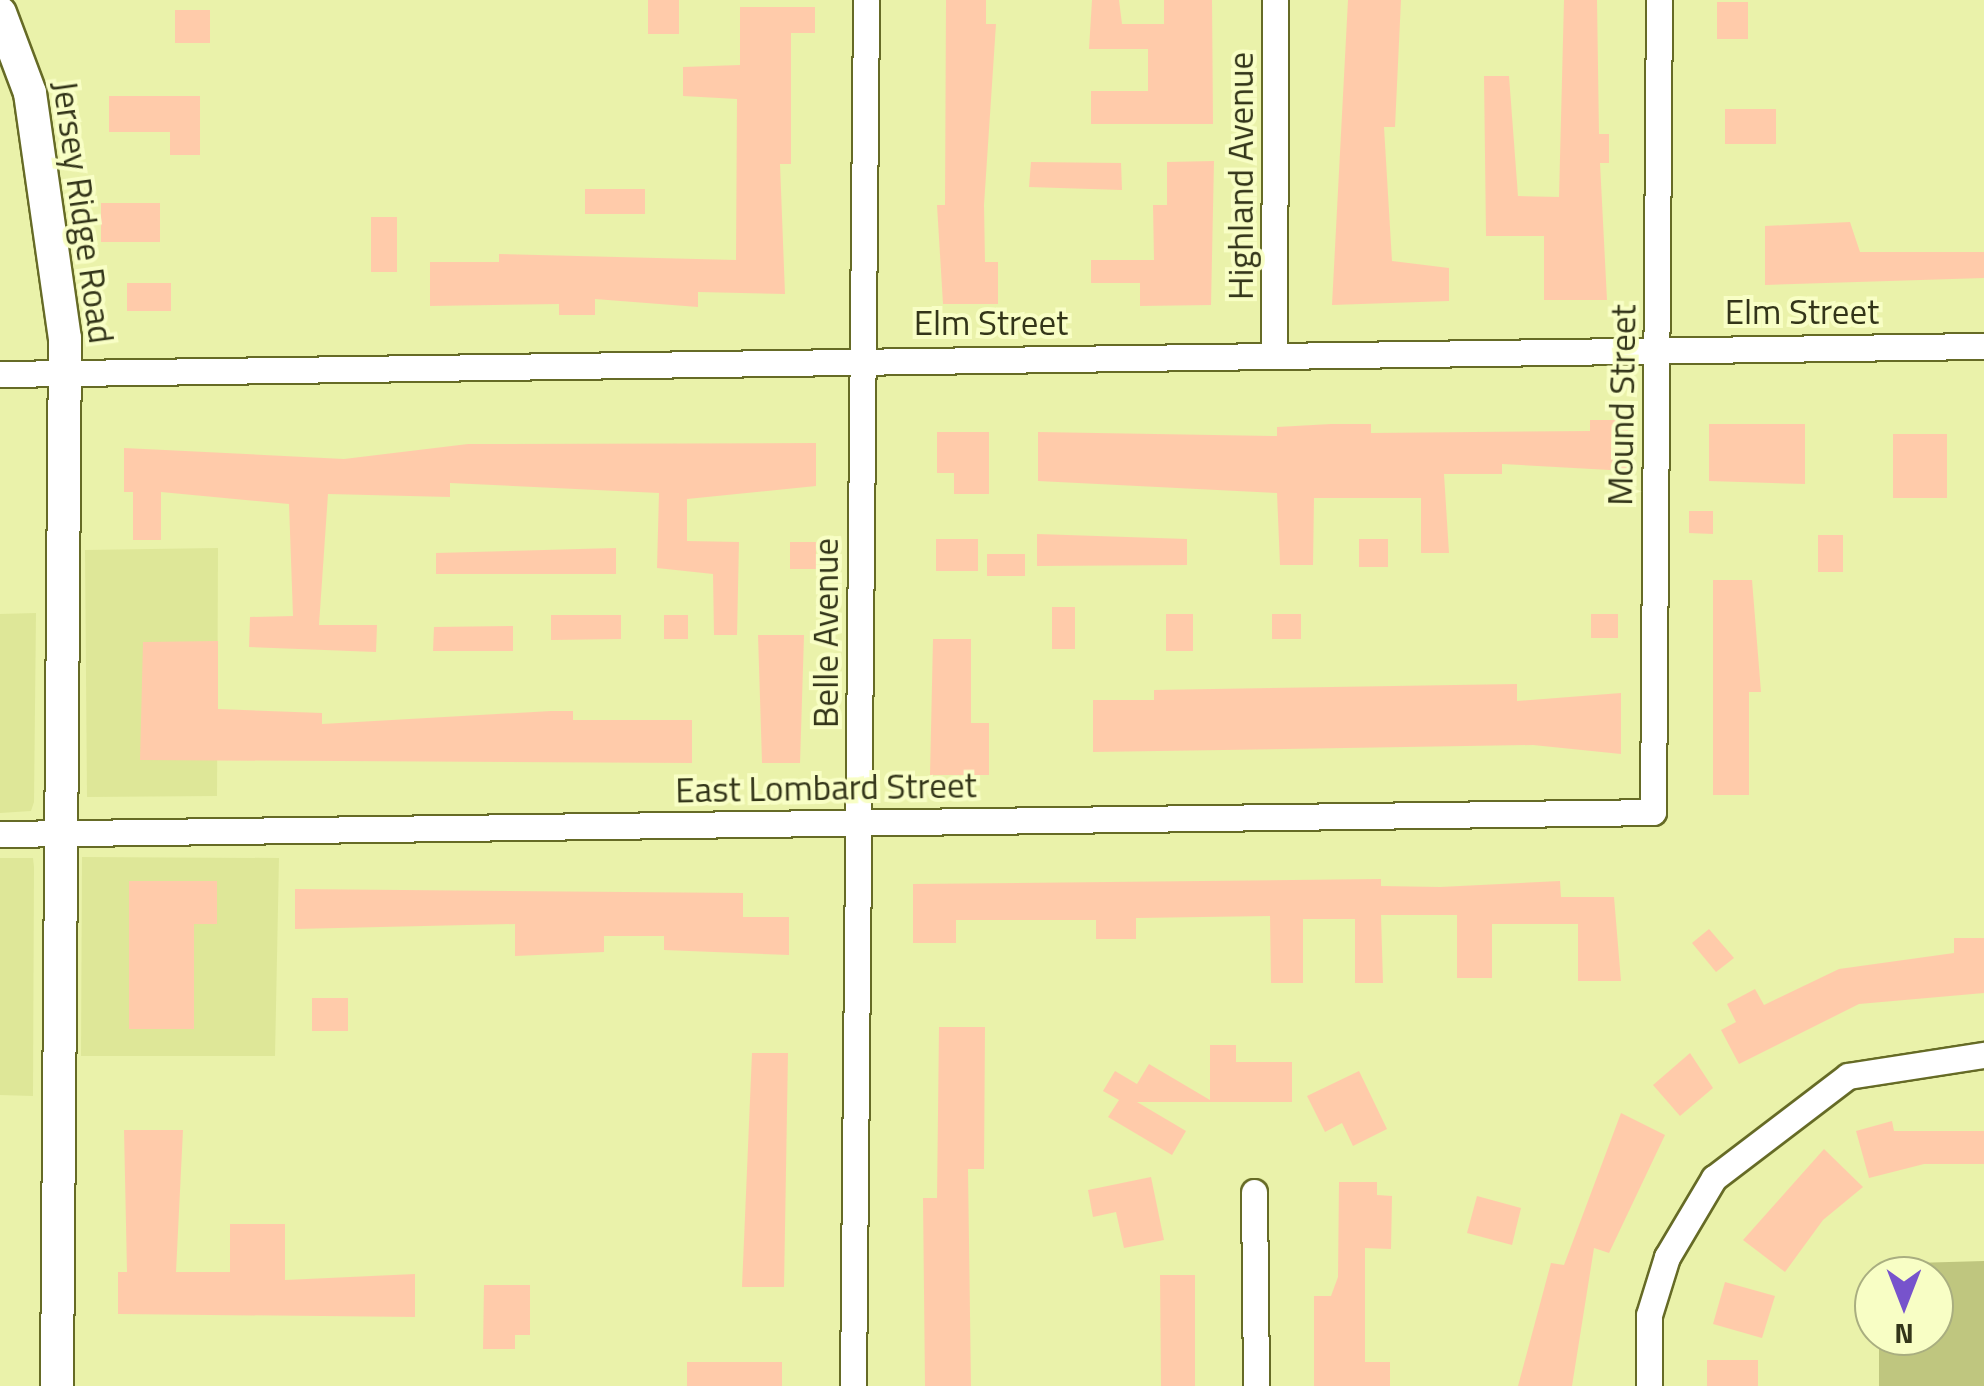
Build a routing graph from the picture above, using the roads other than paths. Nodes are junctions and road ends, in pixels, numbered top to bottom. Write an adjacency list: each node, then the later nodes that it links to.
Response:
1 (866, 0): 8 (street, Belle Avenue)
2 (1275, 0): 7 (street, Highland Avenue)
3 (1659, 0): 5 (street, Mound Street)
4 (0, 13): 9 (street, Jersey Ridge Road)
5 (1659, 346): 6 (street, Elm Street); 7 (street, Elm Street); 11 (street, Mound Street)
6 (1984, 346)
7 (1274, 352): 8 (street, Elm Street)
8 (862, 362): 9 (street, Elm Street); 12 (street, Belle Avenue)
9 (66, 372): 10 (street, Elm Street); 13 (street, Jersey Ridge Road)
10 (0, 374)
11 (1653, 812): 12 (street, East Lombard Street)
12 (860, 822): 13 (street, East Lombard Street); 18 (street, Belle Avenue)
13 (58, 832): 14 (street, East Lombard Street); 17 (street, Jersey Ridge Road)
14 (0, 834)
15 (1984, 1055): 20 (street)
16 (1254, 1192): 19 (street)
17 (57, 1386)
18 (853, 1386)
19 (1256, 1386)
20 (1650, 1386)

